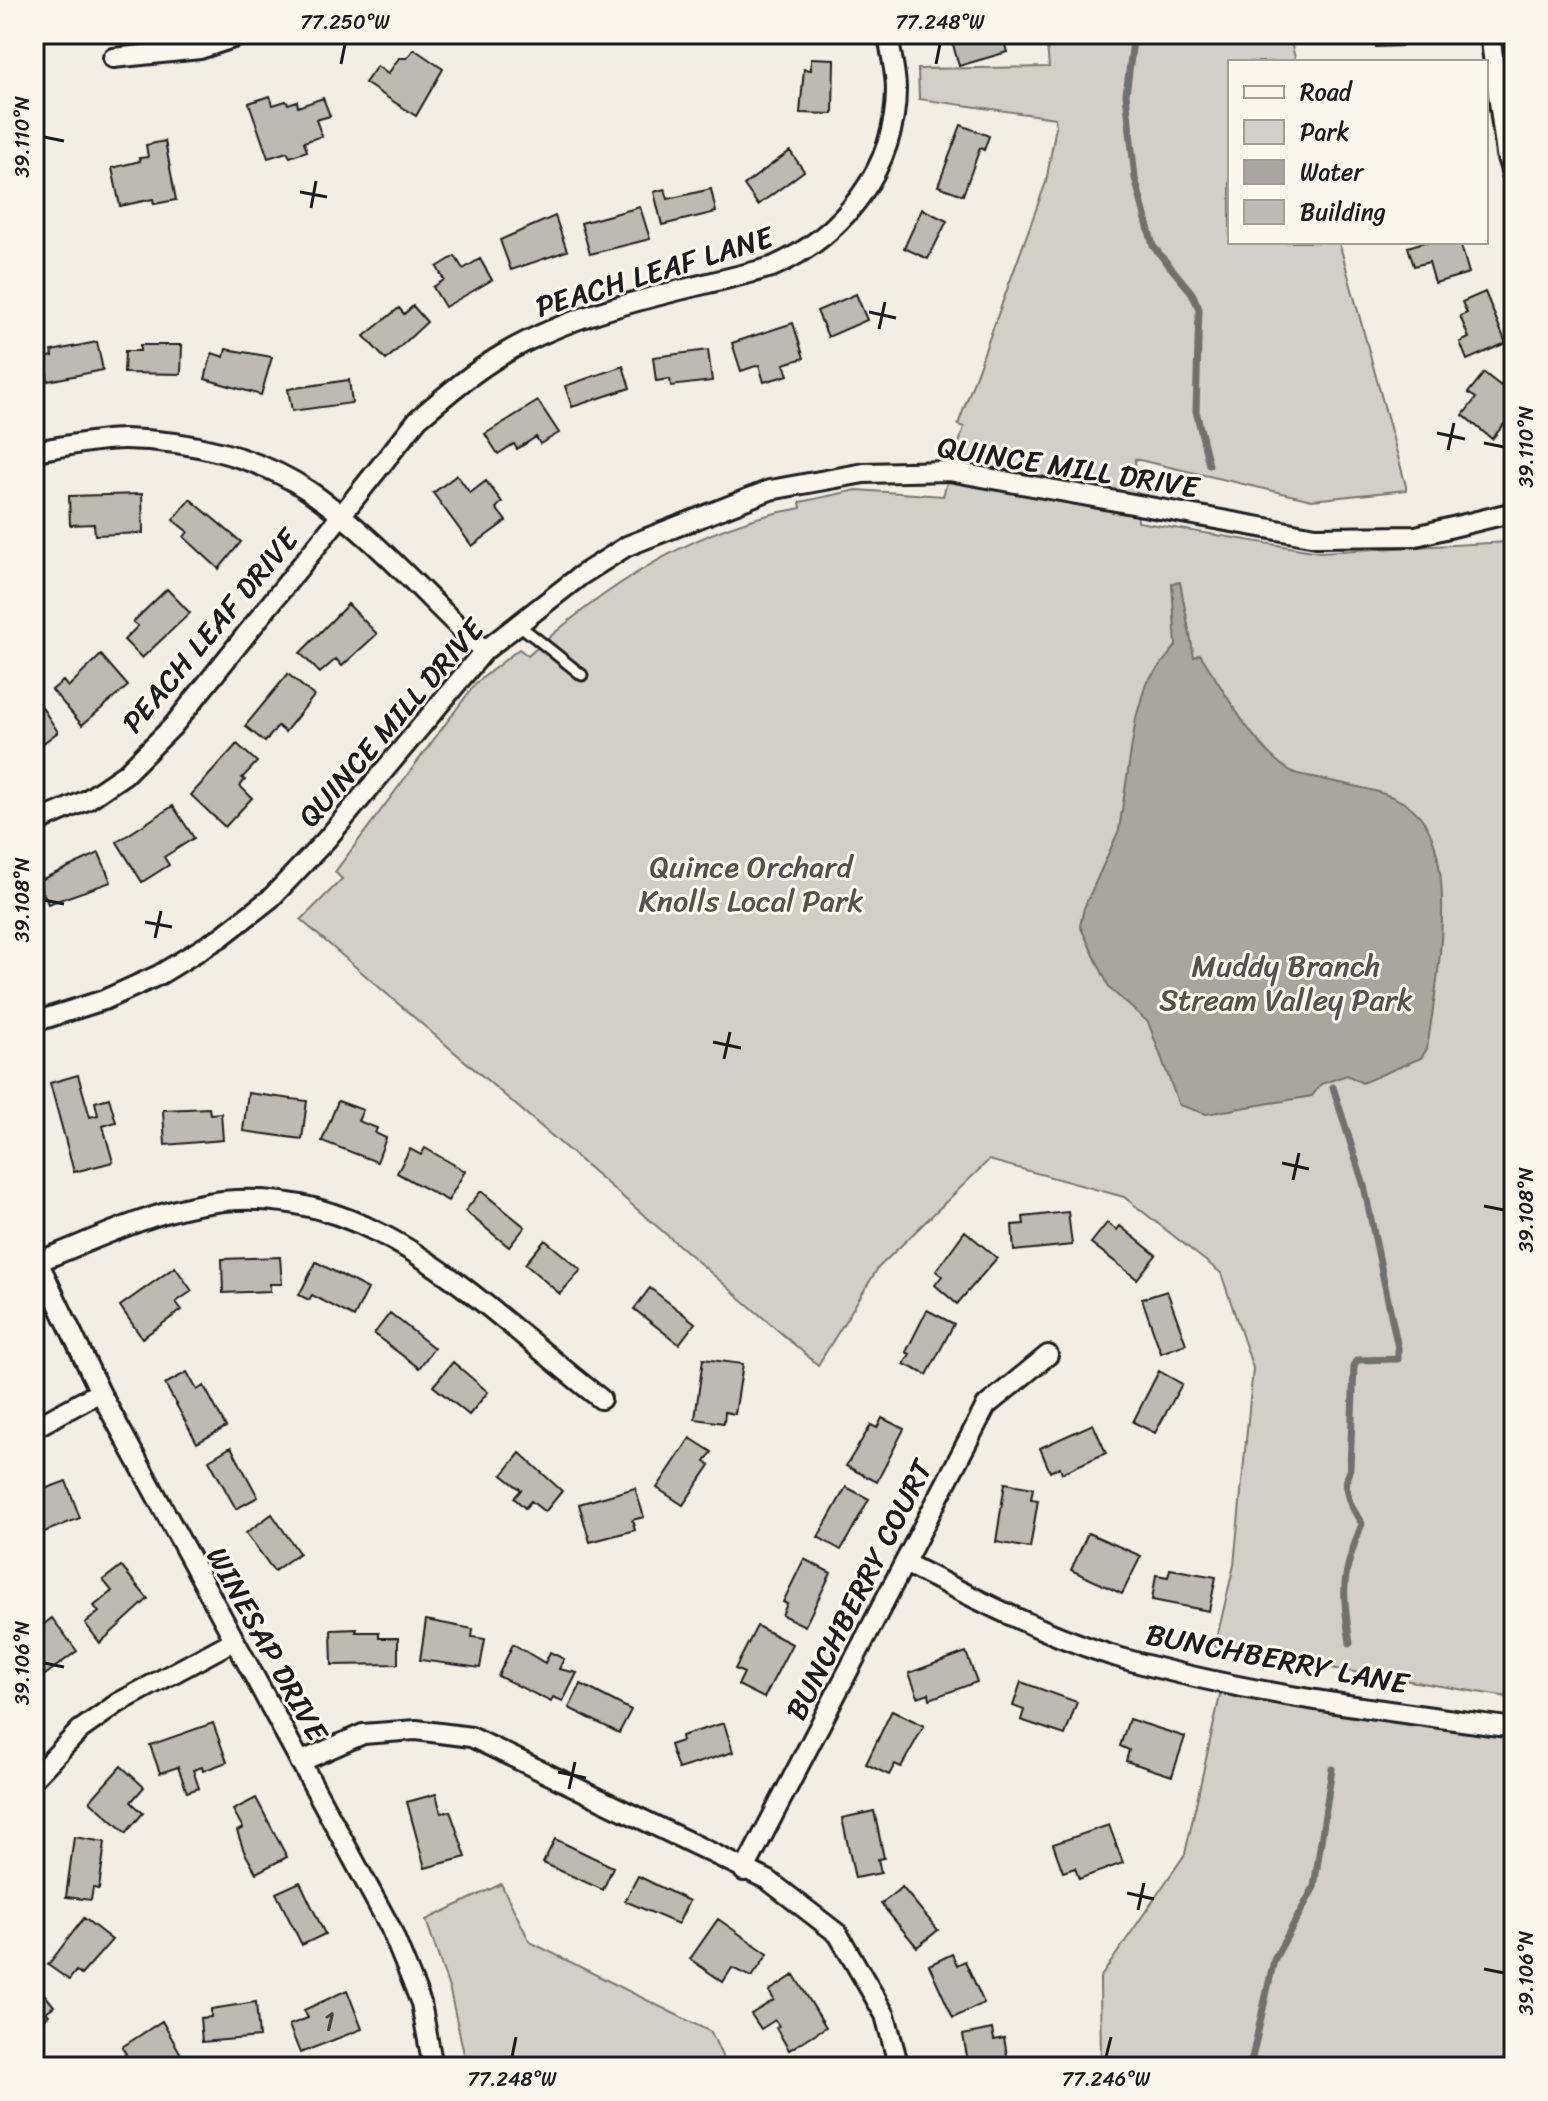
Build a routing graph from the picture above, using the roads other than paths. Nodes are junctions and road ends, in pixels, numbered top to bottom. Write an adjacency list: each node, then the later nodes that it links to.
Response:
1 (245, 34): 4 (street)
2 (888, 34): 8 (street, PEACH LEAF LANE)
3 (1490, 34): 5 (street)
4 (113, 58)
5 (1514, 180)
6 (34, 451): 8 (street, PEACH LEAF DRIVE)
7 (1514, 512): 9 (street, QUINCE MILL DRIVE)
8 (340, 516): 10 (street, PEACH LEAF DRIVE); 12 (street, PEACH LEAF DRIVE)
9 (518, 624): 10 (street, QUINCE MILL DRIVE); 11 (lane)
10 (484, 651): 13 (street, QUINCE MILL DRIVE)
11 (582, 675)
12 (34, 823)
13 (34, 1022)
14 (36, 1257): 16 (street, WINESAP DRIVE); 17 (street)
15 (1048, 1355): 19 (street, BUNCHBERRY COURT)
16 (100, 1392): 18 (street); 20 (street, WINESAP DRIVE)
17 (601, 1399)
18 (34, 1428)
19 (905, 1563): 21 (street, BUNCHBERRY LANE); 24 (street, BUNCHBERRY COURT)
20 (233, 1641): 22 (street, WINESAP DRIVE); 23 (street)
21 (1514, 1728)
22 (300, 1762): 24 (street); 25 (street, WINESAP DRIVE)
23 (34, 1778)
24 (744, 1871): 26 (street)
25 (433, 2067)
26 (899, 2067)

